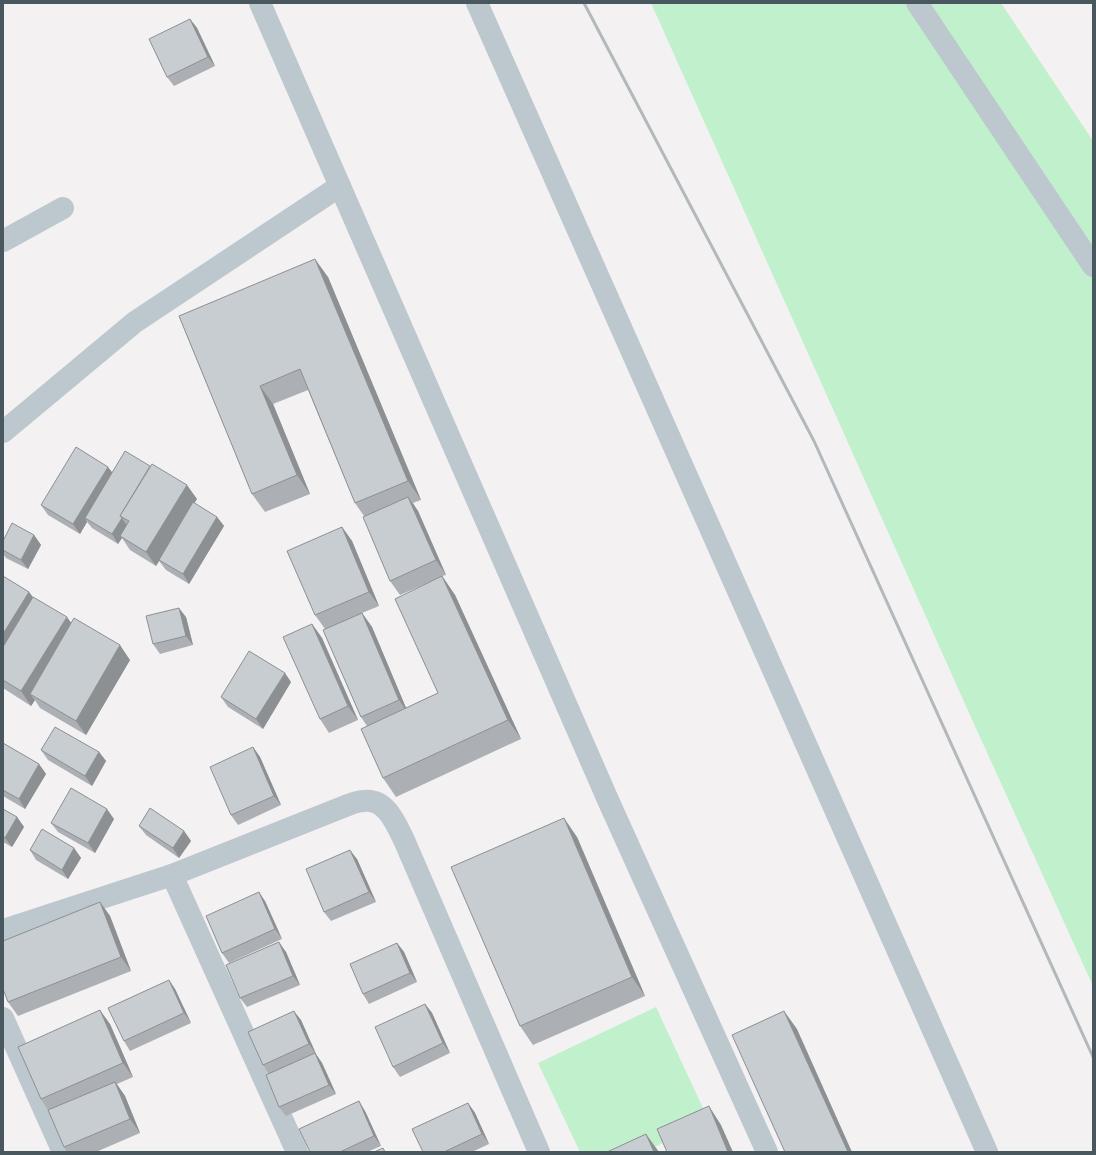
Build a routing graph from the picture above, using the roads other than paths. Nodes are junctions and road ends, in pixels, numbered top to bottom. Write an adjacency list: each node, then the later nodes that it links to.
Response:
1 (260, 3): 4 (street)
2 (477, 3): 16 (street)
3 (917, 3): 7 (street)
4 (340, 186): 8 (street); 15 (street)
5 (63, 208): 6 (street)
6 (3, 241)
7 (1093, 266)
8 (3, 432)
9 (172, 875): 10 (street); 13 (street); 14 (street)
10 (3, 930)
11 (3, 1018): 12 (street)
12 (63, 1152)
13 (297, 1152)
14 (539, 1152)
15 (767, 1152)
16 (987, 1152)

